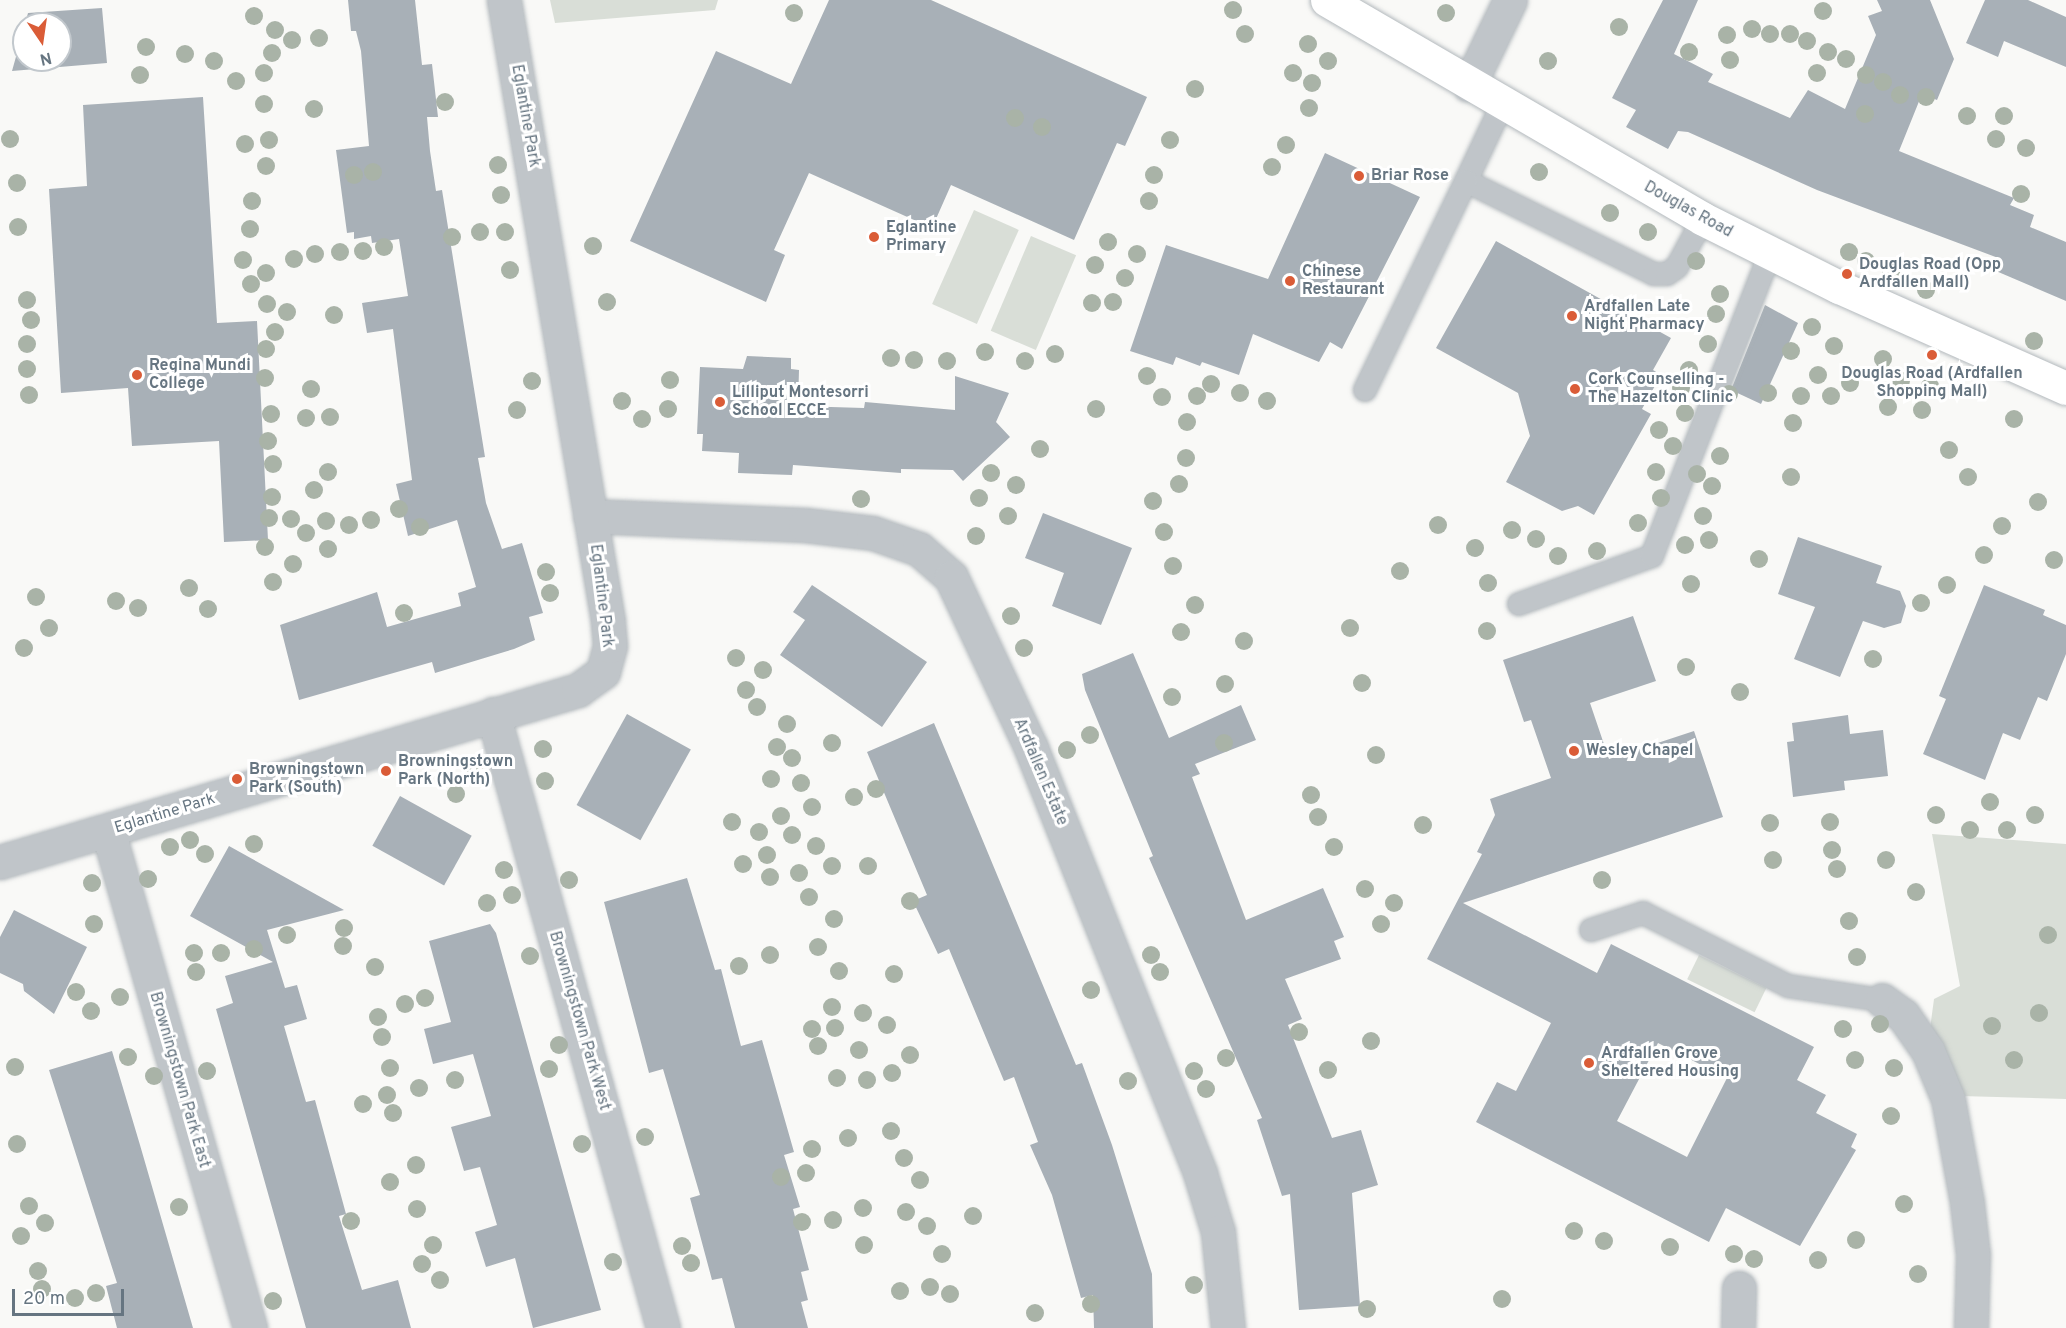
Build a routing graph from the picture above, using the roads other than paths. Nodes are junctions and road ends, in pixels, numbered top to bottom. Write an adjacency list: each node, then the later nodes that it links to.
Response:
1 (504, 0): 11 (street, Eglantine Park)
2 (1327, 0): 4 (main road, Douglas Road)
3 (1510, 0): 4 (street)
4 (1469, 85): 5 (main road, Douglas Road)
5 (1502, 105): 6 (lane); 7 (main road, Douglas Road)
6 (1466, 181): 7 (lane); 10 (lane)
7 (1703, 219): 8 (main road, Douglas Road)
8 (1770, 254): 9 (main road, Douglas Road); 12 (lane)
9 (2066, 387)
10 (1365, 390)
11 (590, 516): 13 (street, Eglantine Park); 21 (street, Ardfallen Estate)
12 (1519, 604)
13 (493, 714): 14 (street, Eglantine Park); 20 (street, Browningstown Park West)
14 (108, 831): 15 (street, Eglantine Park); 19 (street, Browningstown Park East)
15 (0, 862)
16 (1591, 930): 17 (lane)
17 (1882, 1000): 23 (street)
18 (1739, 1288): 22 (street)
19 (250, 1328)
20 (663, 1328)
21 (1228, 1328)
22 (1738, 1328)
23 (1971, 1328)

